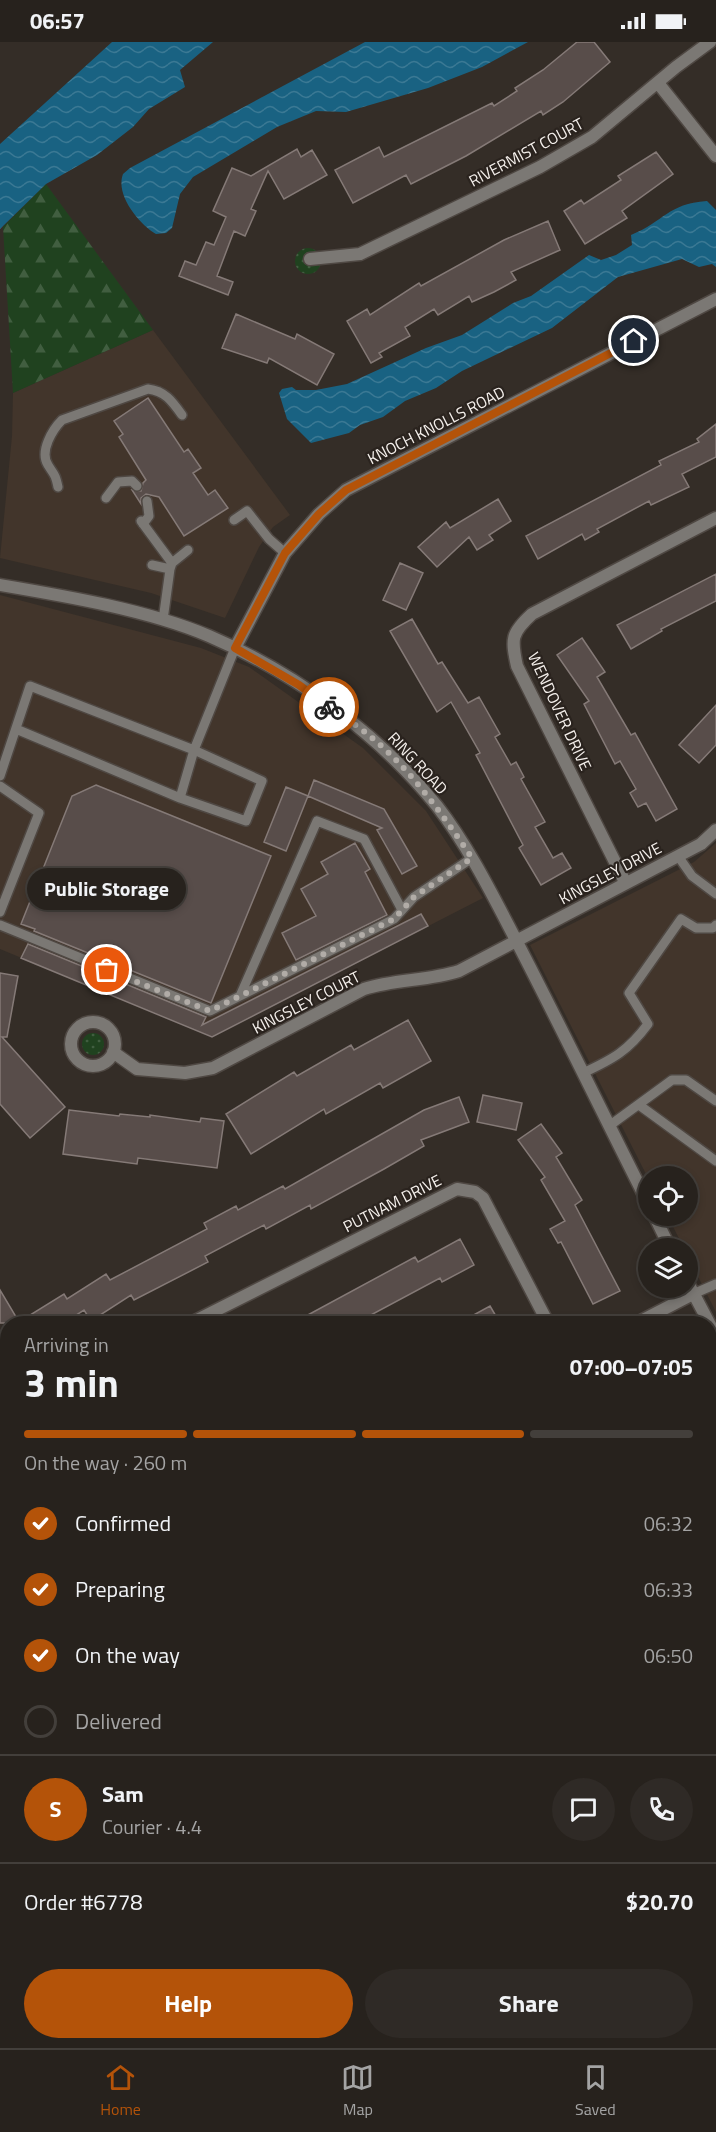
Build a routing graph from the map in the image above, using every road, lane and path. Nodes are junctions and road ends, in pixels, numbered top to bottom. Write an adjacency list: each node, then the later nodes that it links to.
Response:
1 (710, 42): 2 (street, RIVERMIST COURT)
2 (658, 83): 3 (street); 4 (street, RIVERMIST COURT)
3 (716, 156)
4 (310, 259)
5 (716, 299): 14 (street, KNOCH KNOLLS ROAD)
6 (182, 415): 8 (lane)
7 (137, 486): 9 (lane)
8 (58, 487)
9 (106, 498)
10 (147, 501): 16 (lane)
11 (716, 518): 28 (street, WENDOVER DRIVE)
12 (234, 520): 14 (lane)
13 (188, 550): 16 (lane)
14 (285, 553): 19 (street, KNOCH KNOLLS ROAD)
15 (152, 565): 16 (lane)
16 (171, 566): 18 (lane)
17 (0, 585): 18 (street, RING ROAD)
18 (163, 620): 19 (street, RING ROAD)
19 (235, 648): 21 (lane); 27 (street, RING ROAD)
20 (16, 729): 21 (lane); 22 (lane); 24 (lane)
21 (194, 750): 24 (lane); 24 (lane)
22 (0, 776)
23 (0, 786): 31 (lane)
24 (180, 798)
25 (716, 830): 26 (street, KINGSLEY DRIVE)
26 (678, 856): 28 (street, KINGSLEY DRIVE); 29 (lane)
27 (472, 858): 30 (lane); 34 (street, RING ROAD)
28 (625, 882): 34 (street, KINGSLEY DRIVE)
29 (716, 894)
30 (402, 910): 35 (lane); 35 (lane)
31 (0, 912)
32 (0, 925): 35 (lane)
33 (716, 925): 37 (lane)
34 (516, 941): 36 (street, KINGSLEY COURT); 37 (street, RING ROAD)
35 (240, 996)
36 (113, 1053)
37 (583, 1074): 40 (street, RING ROAD)
38 (716, 1101): 39 (lane)
39 (639, 1105): 40 (lane); 41 (lane)
40 (609, 1126): 42 (street, RING ROAD)
41 (716, 1161)
42 (638, 1183)
43 (716, 1284): 44 (lane)
44 (698, 1292)
45 (685, 1298): 49 (street)
46 (695, 1298): 50 (street)
47 (205, 1316): 48 (street, PUTNAM DRIVE)
48 (544, 1316)
49 (651, 1316)
50 (705, 1316)

